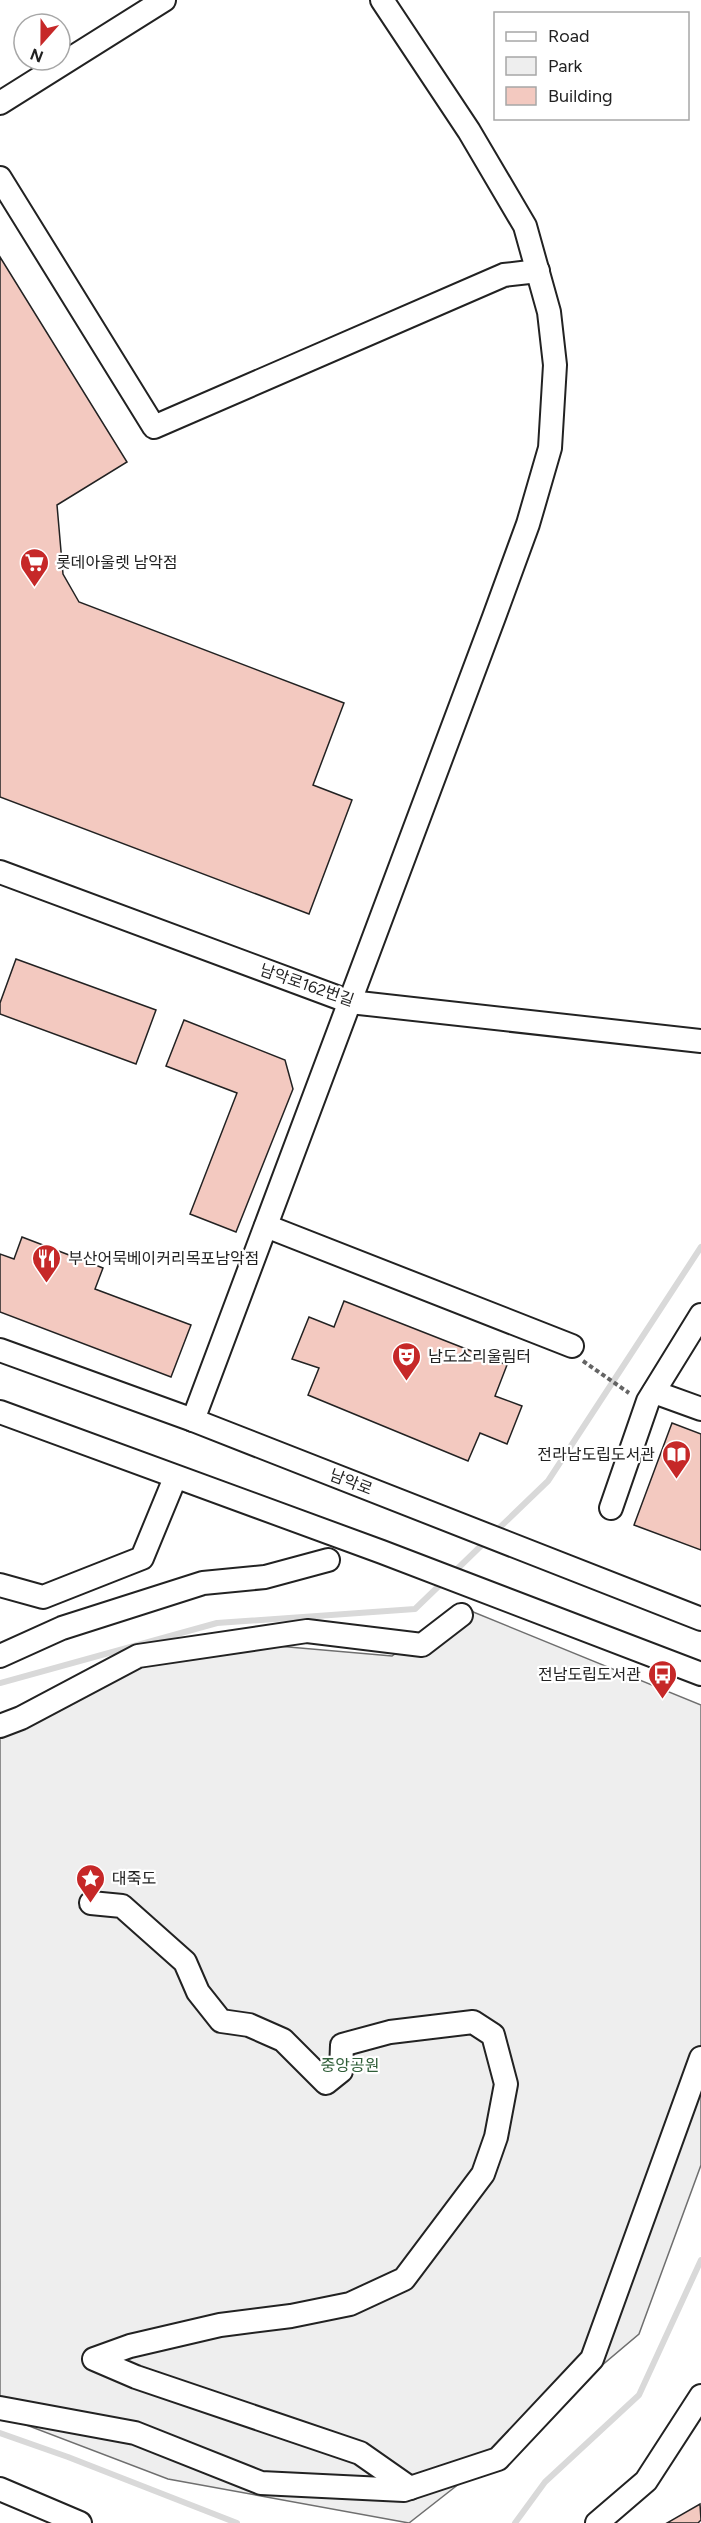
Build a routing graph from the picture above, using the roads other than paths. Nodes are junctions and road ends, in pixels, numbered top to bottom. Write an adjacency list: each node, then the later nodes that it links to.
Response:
1 (164, 0): 3 (street)
2 (382, 0): 5 (street)
3 (0, 103)
4 (0, 178): 5 (street)
5 (538, 271): 7 (street)
6 (0, 872): 7 (street, 남악로162번길)
7 (350, 1002): 8 (street, 남악로162번길); 9 (street)
8 (701, 1041)
9 (266, 1226): 11 (street); 16 (street)
10 (701, 1315): 13 (street)
11 (572, 1346)
12 (0, 1350): 16 (street, 남악로)
13 (645, 1395): 14 (street); 18 (street)
14 (701, 1409)
15 (0, 1412): 17 (street)
16 (193, 1420): 22 (street, 남악로)
17 (175, 1478): 20 (street); 24 (street)
18 (611, 1508)
19 (328, 1560): 23 (street)
20 (0, 1585)
21 (461, 1615): 25 (street)
22 (701, 1619)
23 (0, 1656)
24 (701, 1674)
25 (0, 1726)
26 (91, 1903): 30 (street)
27 (701, 2058): 30 (street)
28 (701, 2397): 33 (street)
29 (0, 2408): 30 (street)
30 (410, 2488)
31 (0, 2489): 32 (street)
32 (80, 2523)
33 (597, 2523)

